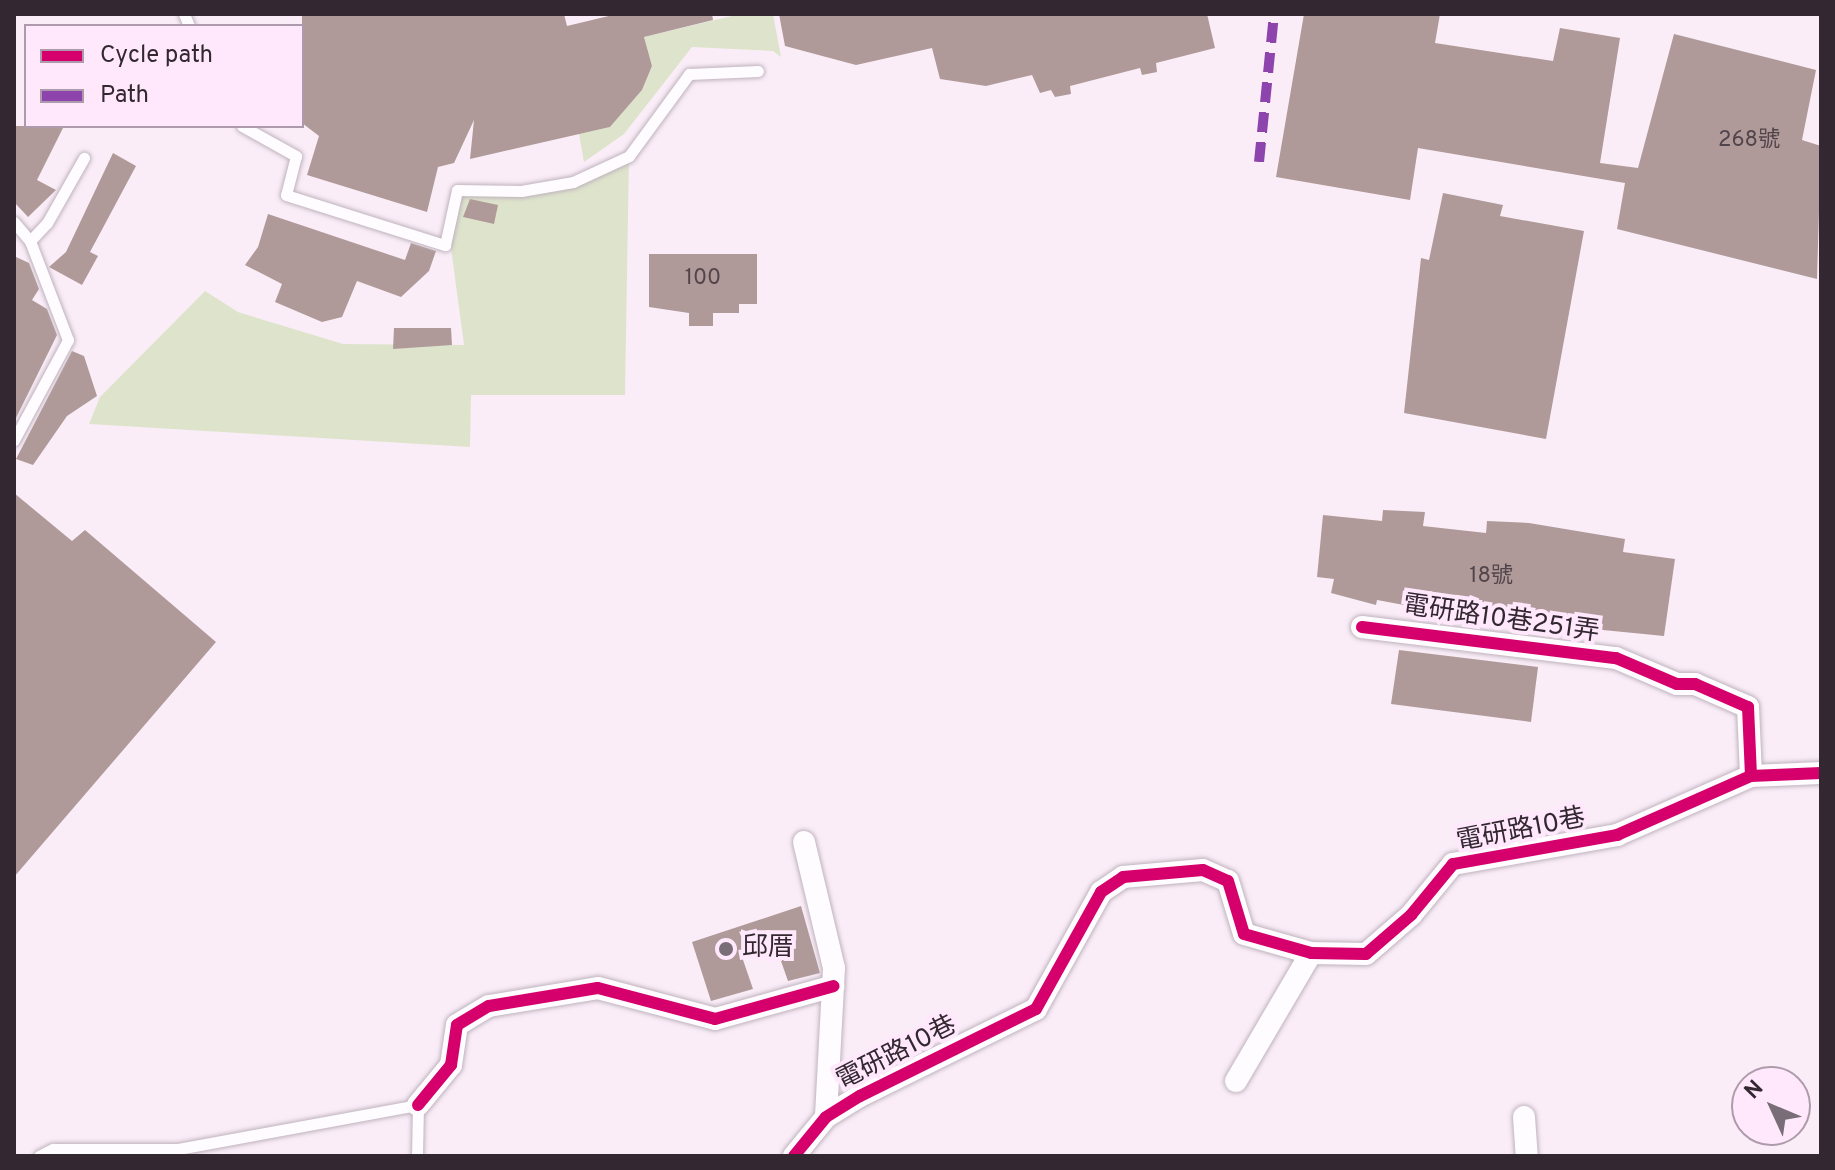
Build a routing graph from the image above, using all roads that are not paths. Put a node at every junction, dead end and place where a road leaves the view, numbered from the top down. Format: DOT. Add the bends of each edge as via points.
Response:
graph roads {
  1 [pos="758,71"];
  2 [pos="246,128"];
  3 [pos="84,158"];
  4 [pos="15,226"];
  5 [pos="30,241"];
  6 [pos="14,440"];
  7 [pos="1362,627"];
  8 [pos="1821,773"];
  9 [pos="1751,776"];
  10 [pos="804,842"];
  11 [pos="1311,953"];
  12 [pos="834,986"];
  13 [pos="1236,1081"];
  14 [pos="418,1105"];
  15 [pos="826,1117"];
  16 [pos="1524,1117"];
  17 [pos="39,1156"];
  18 [pos="417,1156"];
  19 [pos="794,1156"];
  20 [pos="1527,1156"];
  1 -- 2 [label="lane" via="689,74 629,156 573,182 521,191 457,190 445,245 286,195 296,156"];
  3 -- 5 [label="lane" via="47,223"];
  4 -- 5 [label="lane"];
  5 -- 6 [label="lane" via="68,340"];
  7 -- 9 [label="street, 電研路10巷251弄" via="1616,658 1677,684 1695,684 1748,707"];
  8 -- 9 [label="street, 電研路10巷"];
  9 -- 11 [label="street, 電研路10巷" via="1617,835 1453,864 1411,915 1366,954"];
  10 -- 12 [label="street"];
  11 -- 13 [label="street"];
  11 -- 15 [label="street, 電研路10巷" via="1244,934 1228,881 1203,870 1123,877 1101,892 1036,1009"];
  12 -- 14 [label="street" via="715,1019 598,988 489,1006 457,1025 451,1065"];
  12 -- 15 [label="street"];
  14 -- 17 [label="lane" via="178,1149 53,1149"];
  14 -- 18 [label="lane"];
  15 -- 19 [label="street, 電研路10巷"];
  16 -- 20 [label="street"];
}
